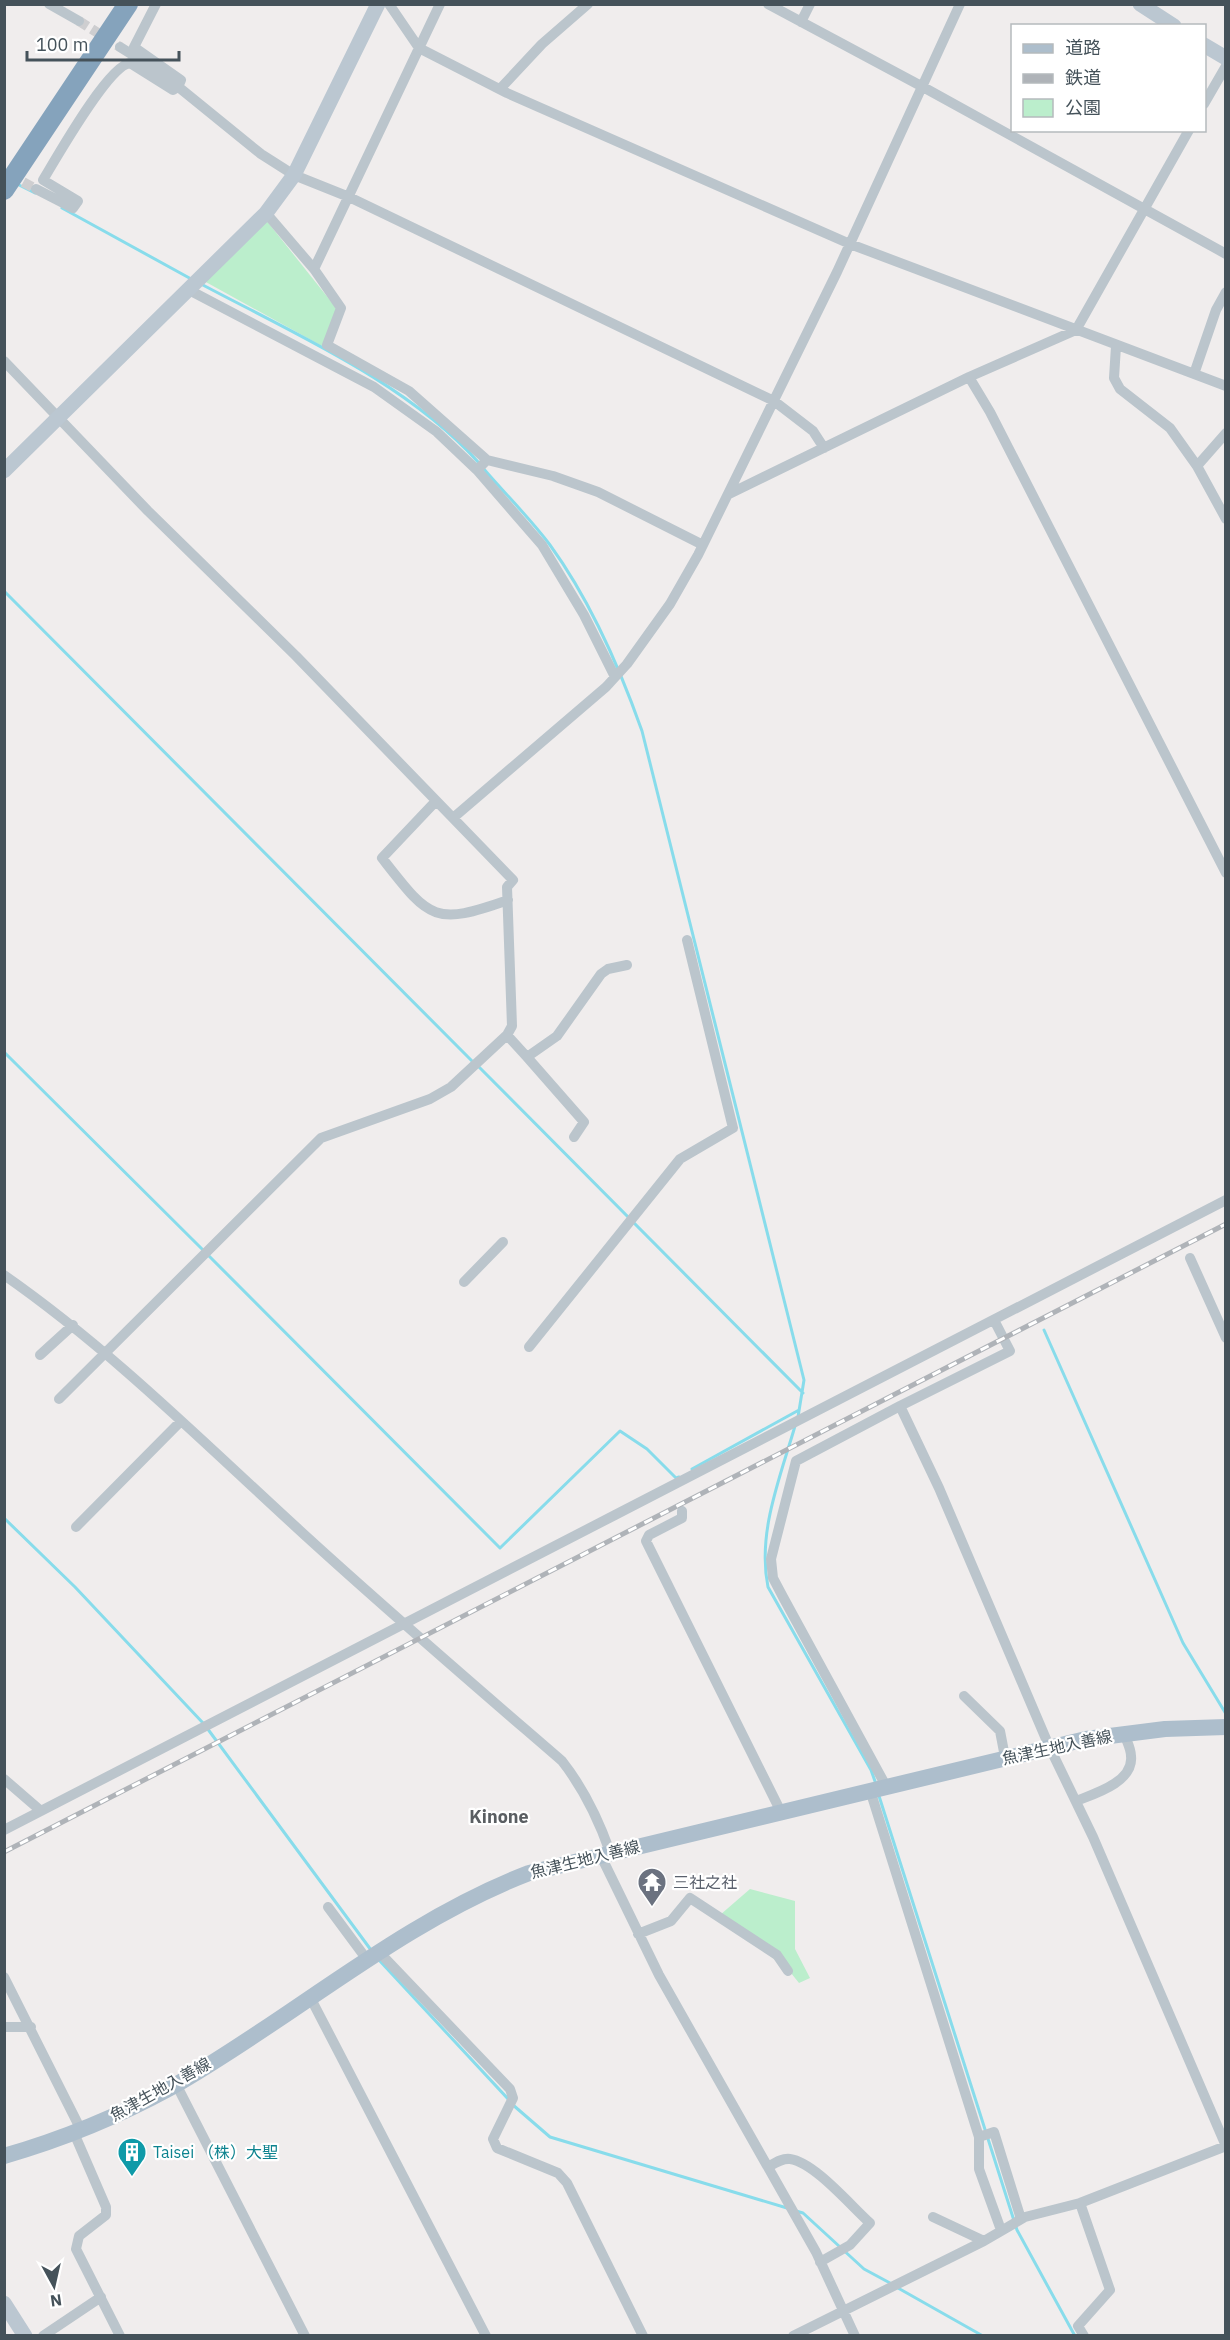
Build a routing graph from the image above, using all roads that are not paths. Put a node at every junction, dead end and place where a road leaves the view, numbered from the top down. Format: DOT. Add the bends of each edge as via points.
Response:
graph roads {
  1 [pos="49,4"];
  2 [pos="128,4"];
  3 [pos="156,4"];
  4 [pos="378,4"];
  5 [pos="389,4"];
  6 [pos="440,4"];
  7 [pos="588,4"];
  8 [pos="768,4"];
  9 [pos="810,4"];
  10 [pos="960,4"];
  11 [pos="1140,4"];
  12 [pos="79,21"];
  13 [pos="801,22"];
  14 [pos="1171,24"];
  15 [pos="1206,46"];
  16 [pos="120,47"];
  17 [pos="419,48"];
  18 [pos="1226,58"];
  19 [pos="1226,66"];
  20 [pos="178,87"];
  21 [pos="923,87"];
  22 [pos="500,89"];
  23 [pos="1206,101"];
  24 [pos="1188,132"];
  25 [pos="294,175"];
  26 [pos="36,189"];
  27 [pos="4,190"];
  28 [pos="349,197"];
  29 [pos="1145,209"];
  30 [pos="266,213"];
  31 [pos="849,244"];
  32 [pos="1226,254"];
  33 [pos="314,269"];
  34 [pos="189,290"];
  35 [pos="1226,292"];
  36 [pos="1076,330"];
  37 [pos="1116,346"];
  38 [pos="4,361"];
  39 [pos="1194,374"];
  40 [pos="969,376"];
  41 [pos="1226,387"];
  42 [pos="774,401"];
  43 [pos="58,419"];
  44 [pos="1226,433"];
  45 [pos="825,448"];
  46 [pos="487,460"];
  47 [pos="1197,466"];
  48 [pos="477,470"];
  49 [pos="4,471"];
  50 [pos="729,494"];
  51 [pos="1226,519"];
  52 [pos="703,545"];
  53 [pos="615,677"];
  54 [pos="436,801"];
  55 [pos="453,818"];
  56 [pos="1226,873"];
  57 [pos="508,900"];
  58 [pos="687,940"];
  59 [pos="627,965"];
  60 [pos="507,1035"];
  61 [pos="527,1057"];
  62 [pos="574,1137"];
  63 [pos="1226,1200"];
  64 [pos="503,1242"];
  65 [pos="1190,1258"];
  66 [pos="4,1275"];
  67 [pos="464,1282"];
  68 [pos="994,1320"];
  69 [pos="73,1325"];
  70 [pos="1226,1338"];
  71 [pos="529,1347"];
  72 [pos="105,1351"];
  73 [pos="40,1355"];
  74 [pos="58,1399"];
  75 [pos="900,1406"];
  76 [pos="181,1421"];
  77 [pos="682,1511"];
  78 [pos="76,1527"];
  79 [pos="405,1626"];
  80 [pos="964,1696"];
  81 [pos="1226,1726"];
  82 [pos="1124,1733"];
  83 [pos="1049,1746"];
  84 [pos="1005,1757"];
  85 [pos="4,1779"];
  86 [pos="878,1788"];
  87 [pos="1076,1801"];
  88 [pos="41,1811"];
  89 [pos="782,1812"];
  90 [pos="4,1830"];
  91 [pos="605,1853"];
  92 [pos="328,1907"];
  93 [pos="638,1934"];
  94 [pos="374,1957"];
  95 [pos="788,1971"];
  96 [pos="4,1977"];
  97 [pos="310,1997"];
  98 [pos="4,2027"];
  99 [pos="31,2027"];
  100 [pos="176,2084"];
  101 [pos="78,2132"];
  102 [pos="979,2137"];
  103 [pos="1225,2146"];
  104 [pos="4,2156"];
  105 [pos="768,2167"];
  106 [pos="1080,2203"];
  107 [pos="933,2217"];
  108 [pos="1021,2219"];
  109 [pos="1001,2230"];
  110 [pos="984,2241"];
  111 [pos="820,2262"];
  112 [pos="101,2297"];
  113 [pos="4,2303"];
  114 [pos="842,2311"];
  115 [pos="25,2336"];
  116 [pos="43,2336"];
  117 [pos="120,2336"];
  118 [pos="305,2336"];
  119 [pos="486,2336"];
  120 [pos="643,2336"];
  121 [pos="793,2336"];
  122 [pos="855,2336"];
  123 [pos="1084,2336"];
  1 -- 12 [label="street"];
  2 -- 27 [label="highway"];
  3 -- 20 [label="street" via="134,47 172,71 181,80"];
  4 -- 25 [label="street"];
  5 -- 17 [label="street"];
  6 -- 17 [label="street"];
  7 -- 22 [label="street" via="542,44"];
  8 -- 13 [label="street"];
  9 -- 13 [label="street"];
  10 -- 21 [label="street"];
  11 -- 14 [label="street"];
  13 -- 21 [label="street"];
  15 -- 18 [label="street"];
  16 -- 20 [label="street"];
  17 -- 22 [label="street"];
  17 -- 28 [label="street"];
  19 -- 23 [label="street"];
  20 -- 25 [label="street" via="261,154"];
  20 -- 26 [label="street" via="173,90 130,63 122,64 107,79 43,180 78,201 74,208"];
  21 -- 29 [label="street"];
  21 -- 31 [label="street"];
  22 -- 31 [label="street"];
  24 -- 29 [label="street"];
  25 -- 28 [label="street"];
  25 -- 30 [label="street"];
  28 -- 33 [label="street"];
  28 -- 42 [label="street"];
  29 -- 32 [label="street"];
  29 -- 36 [label="street"];
  30 -- 33 [label="street"];
  30 -- 34 [label="street"];
  31 -- 36 [label="street"];
  31 -- 42 [label="street"];
  33 -- 46 [label="street" via="341,308 327,345 410,391"];
  34 -- 43 [label="street"];
  34 -- 48 [label="street" via="374,387 437,432"];
  35 -- 39 [label="street"];
  36 -- 37 [label="street"];
  36 -- 40 [label="street"];
  37 -- 39 [label="street"];
  37 -- 47 [label="street" via="1114,378 1120,389 1170,428"];
  38 -- 43 [label="street"];
  39 -- 41 [label="street"];
  40 -- 45 [label="street"];
  40 -- 56 [label="street"];
  42 -- 45 [label="street" via="813,431"];
  42 -- 50 [label="street"];
  43 -- 49 [label="street"];
  43 -- 54 [label="street"];
  44 -- 47 [label="street"];
  45 -- 50 [label="street"];
  46 -- 48 [label="street"];
  46 -- 52 [label="street" via="598,492"];
  47 -- 51 [label="street"];
  48 -- 53 [label="street" via="542,545"];
  50 -- 52 [label="street"];
  52 -- 53 [label="street" via="670,604"];
  53 -- 55 [label="street"];
  54 -- 55 [label="street"];
  54 -- 57 [label="street" via="382,858 426,910 449,915 472,913"];
  55 -- 57 [label="street" via="513,880 507,887"];
  57 -- 60 [label="street" via="512,1026"];
  58 -- 71 [label="street" via="733,1128 680,1159"];
  59 -- 61 [label="street" via="601,974 557,1035"];
  60 -- 61 [label="street"];
  60 -- 72 [label="street" via="451,1087 430,1099 321,1138"];
  61 -- 62 [label="street" via="584,1122"];
  63 -- 68 [label="street"];
  64 -- 67 [label="street"];
  65 -- 70 [label="street"];
  66 -- 69 [label="street"];
  68 -- 75 [label="street" via="1010,1351"];
  68 -- 79 [label="street" via="785,1425"];
  69 -- 72 [label="street"];
  69 -- 73 [label="street"];
  72 -- 74 [label="street"];
  72 -- 76 [label="street"];
  75 -- 83 [label="street"];
  75 -- 86 [label="street" via="796,1461 771,1559 774,1578"];
  76 -- 78 [label="street"];
  76 -- 79 [label="street"];
  77 -- 89 [label="street" via="682,1518 649,1535 646,1541"];
  79 -- 88 [label="street"];
  79 -- 91 [label="street" via="562,1761 590,1804"];
  80 -- 84 [label="street" via="1000,1731"];
  81 -- 82 [label="main road, 魚津生地入善線"];
  82 -- 83 [label="main road, 魚津生地入善線"];
  82 -- 87 [label="street" via="1132,1757 1129,1770 1101,1791"];
  83 -- 84 [label="main road, 魚津生地入善線"];
  83 -- 87 [label="street"];
  84 -- 86 [label="main road, 魚津生地入善線"];
  85 -- 88 [label="street"];
  86 -- 89 [label="main road, 魚津生地入善線"];
  86 -- 102 [label="street"];
  87 -- 103 [label="street"];
  88 -- 90 [label="street"];
  89 -- 91 [label="main road, 魚津生地入善線"];
  91 -- 93 [label="street"];
  91 -- 94 [label="main road, 魚津生地入善線" via="491,1887 440,1913"];
  92 -- 94 [label="street"];
  93 -- 95 [label="street" via="671,1921 690,1898 777,1955"];
  93 -- 105 [label="street"];
  94 -- 97 [label="main road, 魚津生地入善線"];
  94 -- 120 [label="street" via="510,2089 513,2098 493,2139 497,2148 558,2173 567,2182"];
  96 -- 99 [label="street"];
  97 -- 100 [label="main road, 魚津生地入善線"];
  97 -- 119 [label="street"];
  98 -- 99 [label="street"];
  99 -- 101 [label="street"];
  100 -- 101 [label="main road, 魚津生地入善線"];
  100 -- 118 [label="street"];
  101 -- 104 [label="main road, 魚津生地入善線"];
  101 -- 112 [label="street" via="106,2216 78,2236 76,2249"];
  102 -- 108 [label="street" via="994,2132"];
  102 -- 109 [label="street" via="980,2169"];
  103 -- 106 [label="street"];
  105 -- 111 [label="street"];
  105 -- 111 [label="street" via="783,2159 808,2166 870,2223 850,2245"];
  106 -- 108 [label="street"];
  106 -- 123 [label="street" via="1110,2290 1078,2326"];
  107 -- 110 [label="street"];
  108 -- 109 [label="street"];
  109 -- 110 [label="street"];
  110 -- 114 [label="street"];
  111 -- 114 [label="street"];
  112 -- 116 [label="street"];
  112 -- 117 [label="street"];
  113 -- 115 [label="street"];
  114 -- 121 [label="street"];
  114 -- 122 [label="street"];
}
